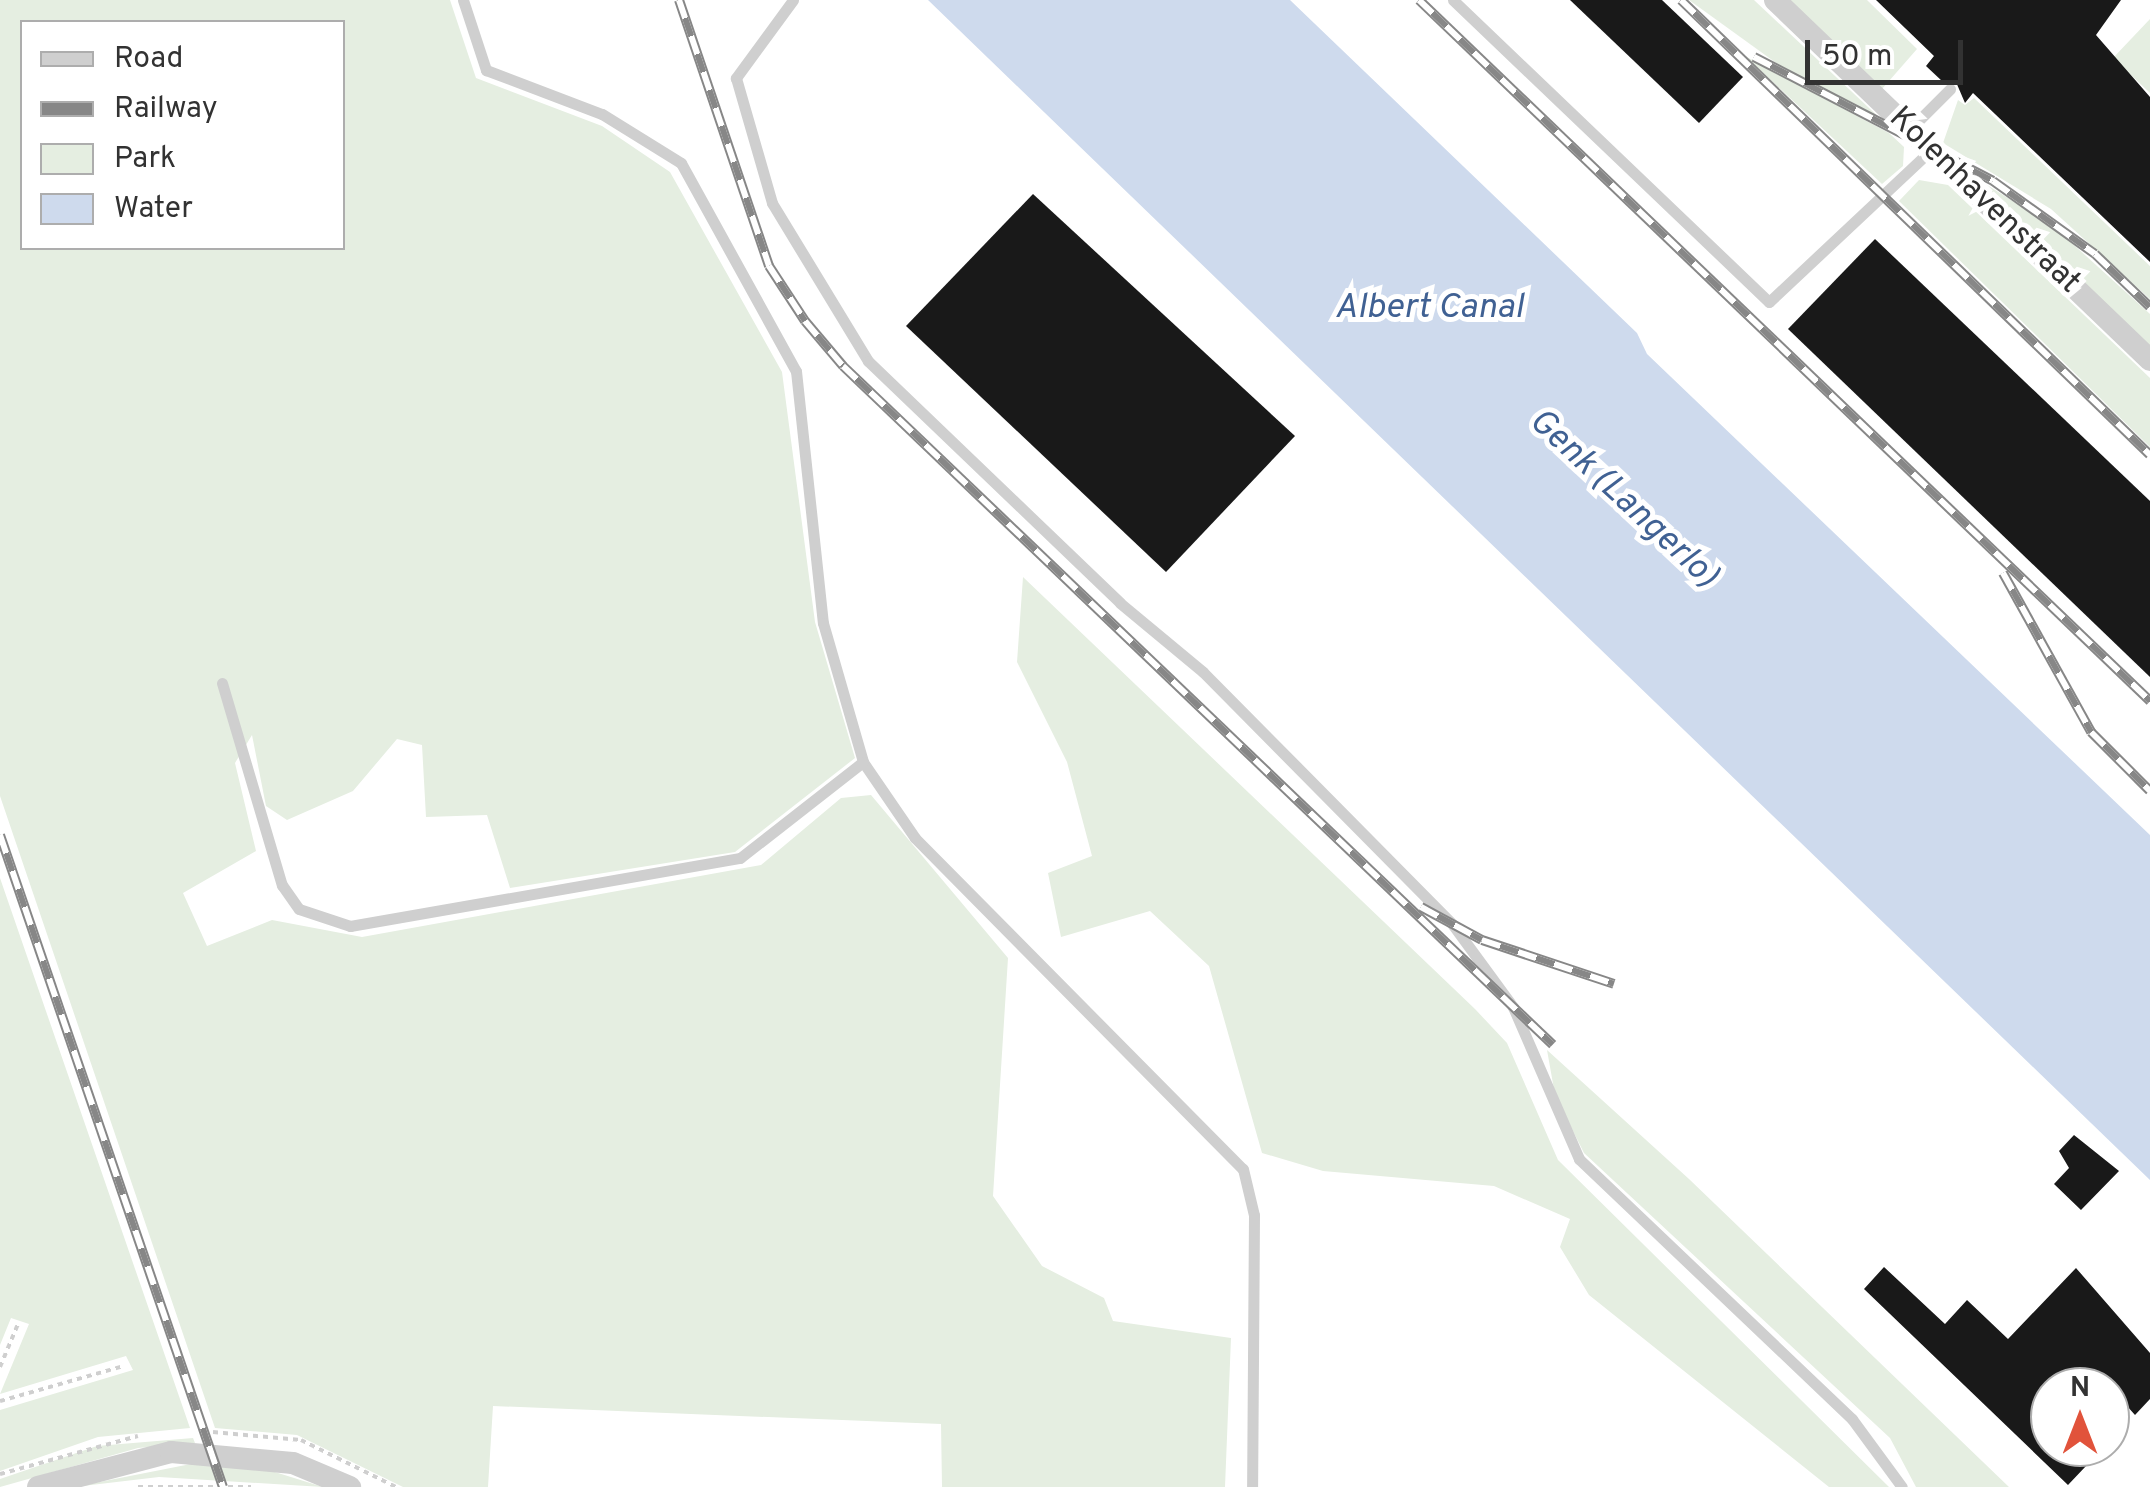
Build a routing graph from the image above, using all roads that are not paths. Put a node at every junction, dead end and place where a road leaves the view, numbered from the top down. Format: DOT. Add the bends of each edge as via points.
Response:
graph roads {
  1 [pos="462,0"];
  2 [pos="793,0"];
  3 [pos="1454,0"];
  4 [pos="1775,0"];
  5 [pos="1950,89"];
  6 [pos="1909,130"];
  7 [pos="1930,151"];
  8 [pos="2150,360"];
  9 [pos="222,684"];
  10 [pos="863,762"];
  11 [pos="38,1487"];
  12 [pos="350,1487"];
  13 [pos="1252,1487"];
  14 [pos="1902,1487"];
  1 -- 10 [label="lane" via="486,70 602,114 681,162 796,371 823,623"];
  2 -- 14 [label="lane" via="736,78 772,203 868,362 1204,672 1453,926 1513,1007 1578,1159 1852,1418"];
  3 -- 7 [label="lane" via="1769,302"];
  4 -- 6 [label="street, Kolenhavenstraat"];
  5 -- 6 [label="lane"];
  6 -- 7 [label="street, Kolenhavenstraat"];
  7 -- 8 [label="street, Kolenhavenstraat"];
  9 -- 10 [label="lane" via="282,886 299,909 350,926 740,858"];
  10 -- 13 [label="lane" via="915,838 1243,1169 1254,1216"];
  11 -- 12 [label="street" via="171,1452 293,1464"];
}
